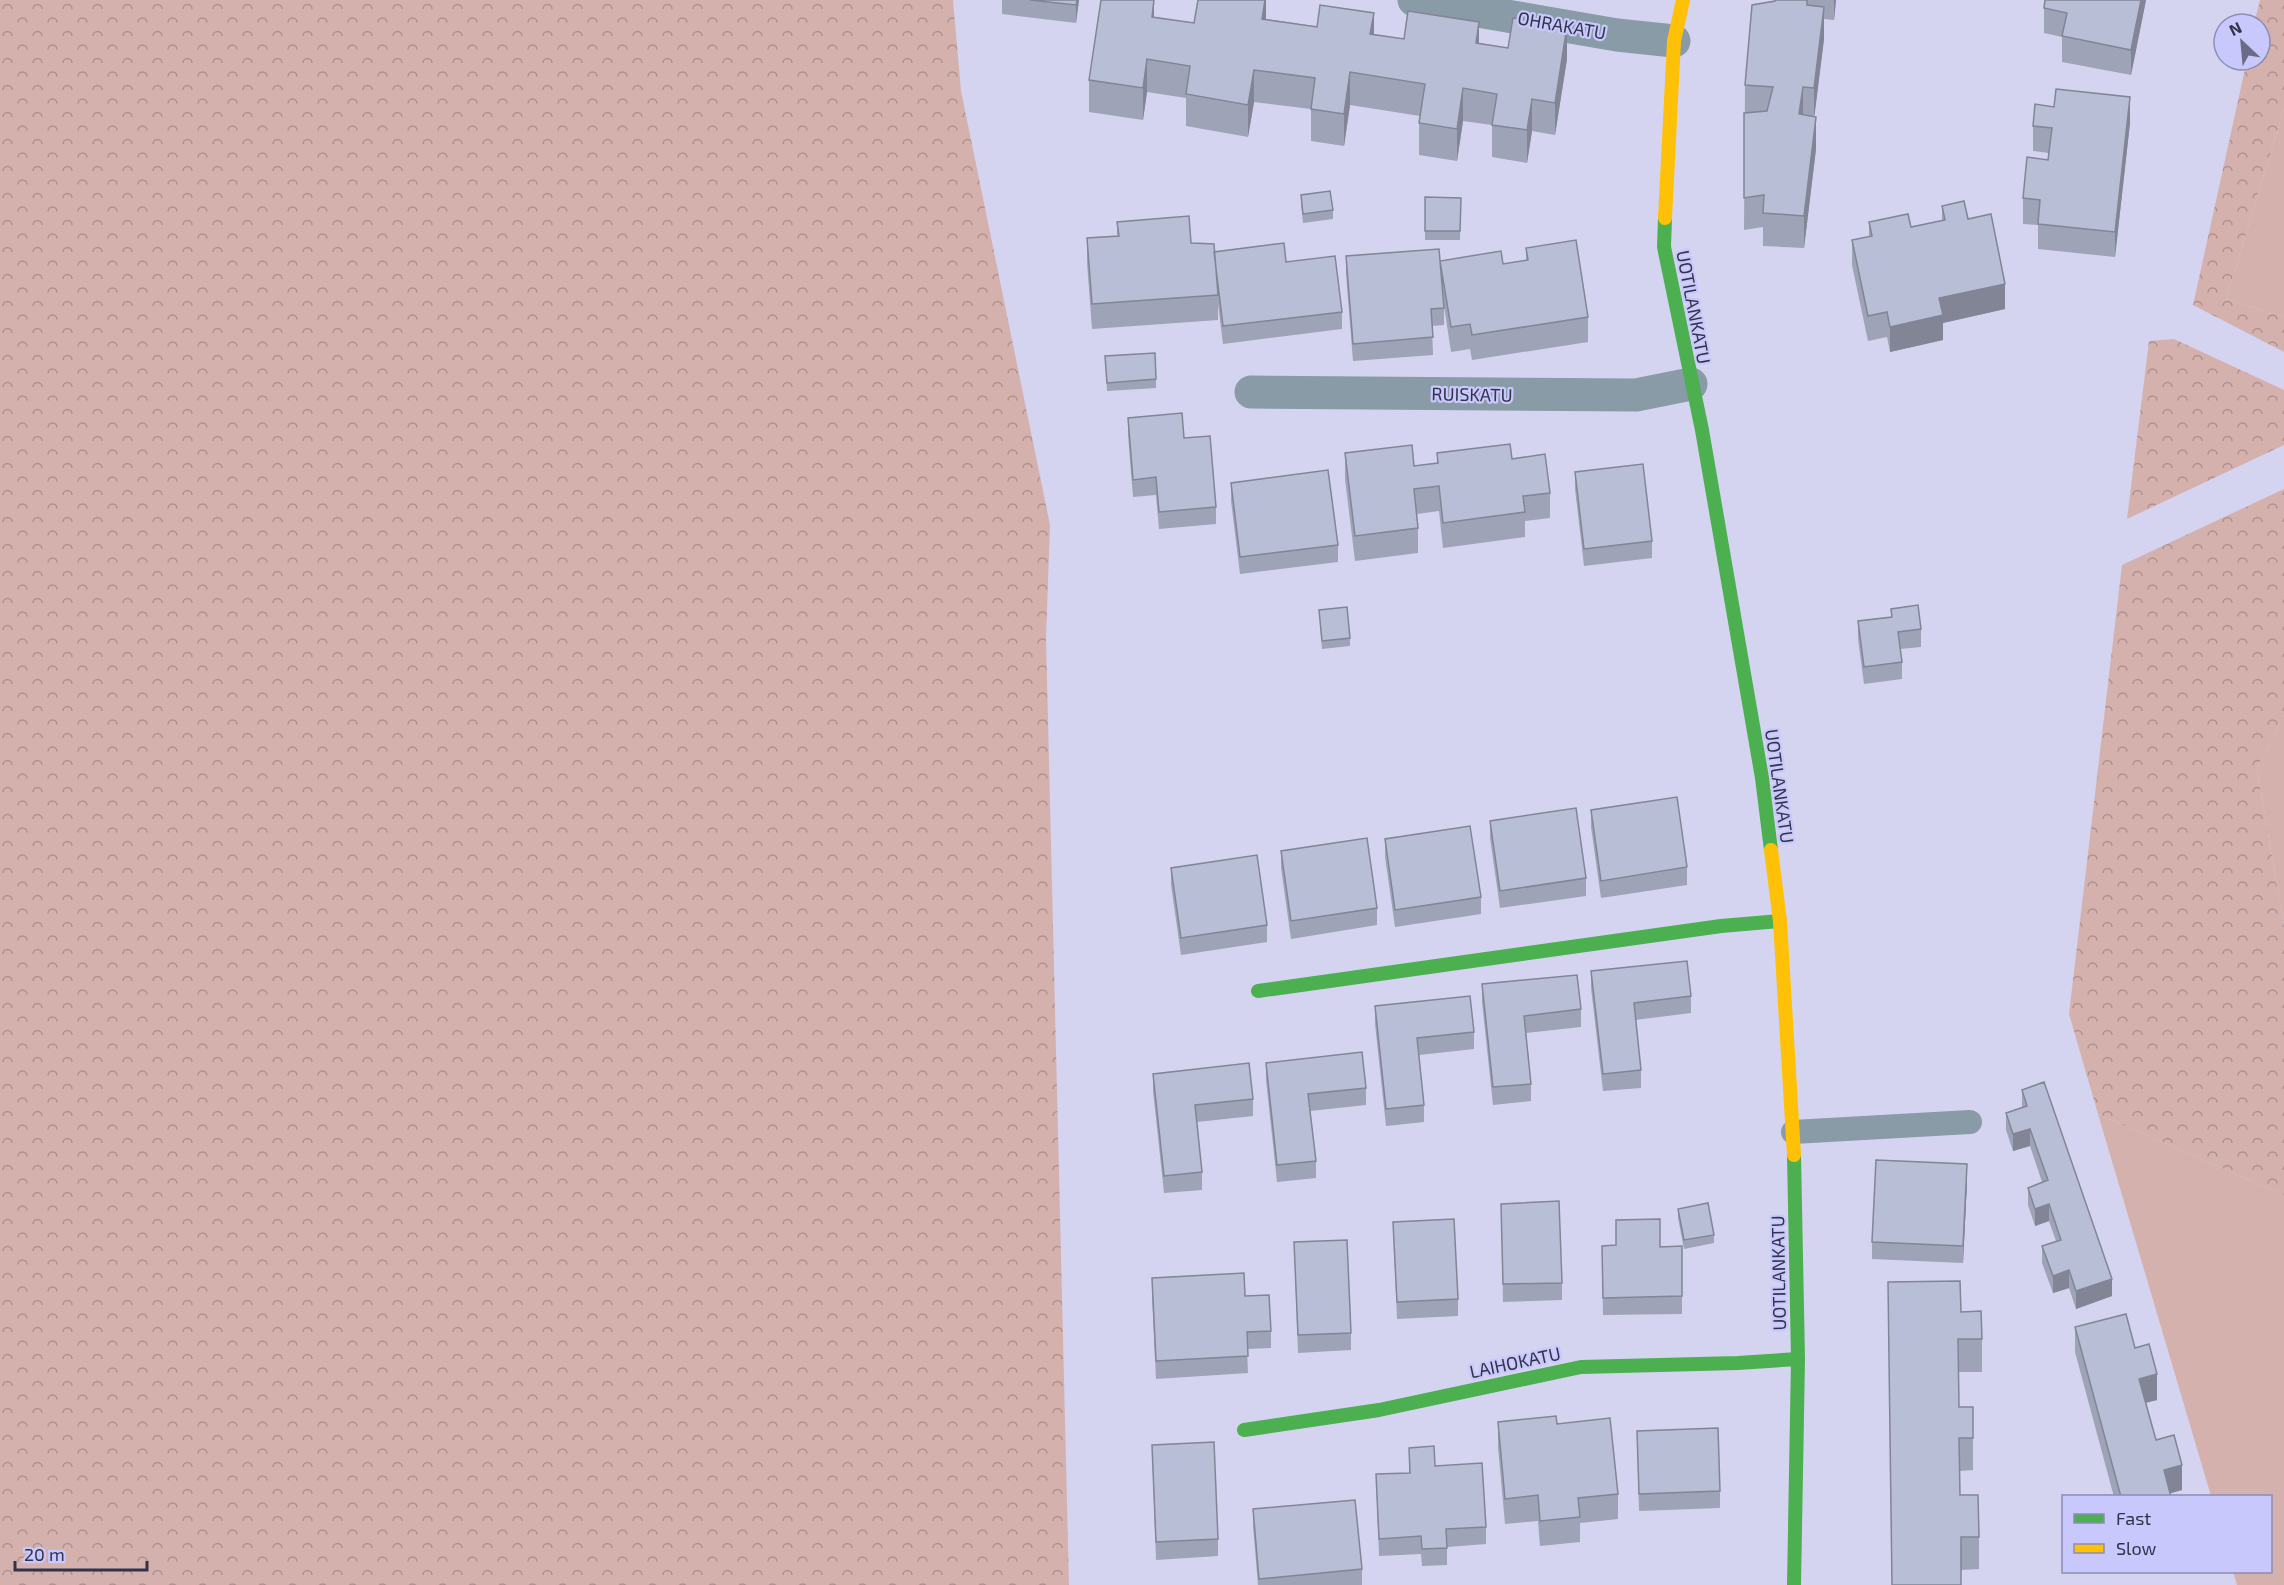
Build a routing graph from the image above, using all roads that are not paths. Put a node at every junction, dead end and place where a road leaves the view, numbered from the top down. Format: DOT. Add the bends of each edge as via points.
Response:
graph roads {
  1 [pos="1414,0"];
  2 [pos="1683,0"];
  3 [pos="1674,41"];
  4 [pos="1691,384"];
  5 [pos="1251,392"];
  6 [pos="1780,921"];
  7 [pos="1258,991"];
  8 [pos="1970,1122"];
  9 [pos="1793,1132"];
  10 [pos="1798,1359"];
  11 [pos="1244,1430"];
  12 [pos="1794,1585"];
  1 -- 3 [label="street, OHRAKATU"];
  2 -- 3 [label="street, UOTILANKATU"];
  3 -- 4 [label="street, UOTILANKATU" via="1664,247"];
  4 -- 5 [label="street, RUISKATU" via="1636,395"];
  4 -- 6 [label="street, UOTILANKATU" via="1760,767"];
  6 -- 7 [label="street"];
  6 -- 9 [label="street, UOTILANKATU"];
  8 -- 9 [label="lane"];
  9 -- 10 [label="street, UOTILANKATU"];
  10 -- 11 [label="street, LAIHOKATU" via="1581,1367 1379,1410"];
  10 -- 12 [label="street, UOTILANKATU"];
}
